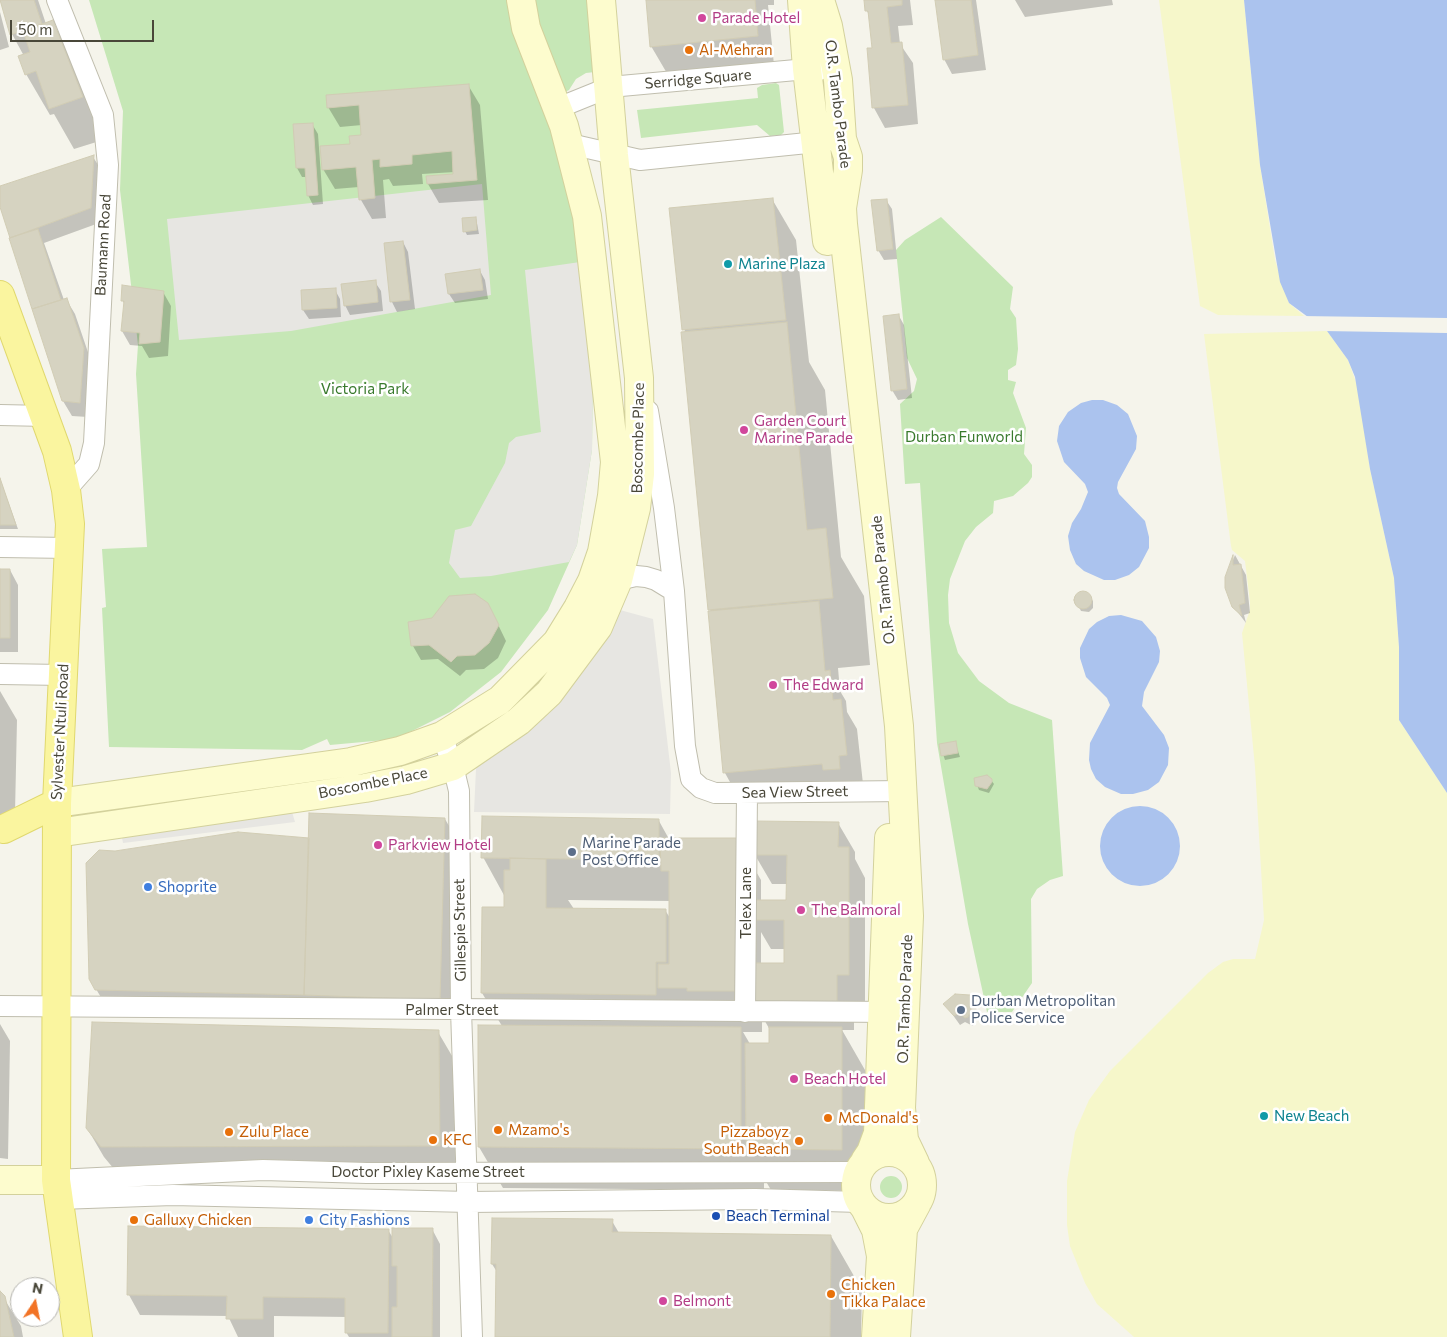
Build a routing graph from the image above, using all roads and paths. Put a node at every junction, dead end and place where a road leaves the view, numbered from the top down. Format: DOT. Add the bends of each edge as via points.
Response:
graph roads {
  1 [pos="57,0"];
  2 [pos="521,0"];
  3 [pos="601,0"];
  4 [pos="802,0"];
  5 [pos="820,0"];
  6 [pos="808,69"];
  7 [pos="838,80"];
  8 [pos="610,87"];
  9 [pos="558,108"];
  10 [pos="829,141"];
  11 [pos="570,144"];
  12 [pos="614,155"];
  13 [pos="0,295"];
  14 [pos="639,378"];
  15 [pos="0,415"];
  16 [pos="46,416"];
  17 [pos="66,490"];
  18 [pos="0,547"];
  19 [pos="70,548"];
  20 [pos="669,553"];
  21 [pos="646,577"];
  22 [pos="618,580"];
  23 [pos="674,591"];
  24 [pos="0,674"];
  25 [pos="63,675"];
  26 [pos="442,736"];
  27 [pos="453,766"];
  28 [pos="217,781"];
  29 [pos="896,790"];
  30 [pos="747,793"];
  31 [pos="296,798"];
  32 [pos="57,803"];
  33 [pos="2,829"];
  34 [pos="57,833"];
  35 [pos="0,1006"];
  36 [pos="55,1007"];
  37 [pos="461,1010"];
  38 [pos="745,1012"];
  39 [pos="893,1012"];
  40 [pos="915,1163"];
  41 [pos="861,1167"];
  42 [pos="467,1172"];
  43 [pos="0,1180"];
  44 [pos="58,1189"];
  45 [pos="469,1202"];
  46 [pos="917,1203"];
  47 [pos="862,1205"];
  48 [pos="78,1337"];
  49 [pos="472,1337"];
  50 [pos="876,1337"];
  51 [pos="896,1337"];
  1 -- 17 [label="street, Baumann Road" via="103,115 108,165 94,443 89,464"];
  2 -- 9 [label="street, Boscombe Place" via="526,28"];
  3 -- 8 [label="street, Boscombe Place"];
  4 -- 6 [label="street, O.R. Tambo Parade"];
  5 -- 7 [label="street, O.R. Tambo Parade"];
  6 -- 7 [label="street, Serridge Square" via="822,70"];
  6 -- 8 [label="street, Serridge Square"];
  6 -- 10 [label="street, O.R. Tambo Parade"];
  7 -- 10 [label="street, O.R. Tambo Parade"];
  8 -- 9 [label="street, Serridge Square"];
  8 -- 12 [label="street, Boscombe Place"];
  9 -- 11 [label="street, Boscombe Place"];
  10 -- 12 [label="street" via="660,159 640,160"];
  10 -- 29 [label="street, O.R. Tambo Parade" via="848,158 843,224 898,716"];
  11 -- 12 [label="street"];
  11 -- 26 [label="street, Boscombe Place" via="587,216 615,462 602,552 592,581 557,642 500,700"];
  12 -- 14 [label="street, Boscombe Place"];
  13 -- 16 [label="main road, Sylvester Ntuli Road"];
  14 -- 20 [label="street" via="654,438"];
  14 -- 22 [label="street, Boscombe Place" via="639,482 636,508"];
  15 -- 16 [label="street"];
  16 -- 17 [label="main road, Sylvester Ntuli Road"];
  17 -- 19 [label="main road, Sylvester Ntuli Road"];
  18 -- 19 [label="street"];
  19 -- 25 [label="main road, Sylvester Ntuli Road"];
  20 -- 21 [label="street"];
  20 -- 23 [label="street"];
  21 -- 22 [label="street"];
  21 -- 23 [label="street"];
  22 -- 27 [label="street, Boscombe Place" via="598,627 549,693 519,721"];
  23 -- 30 [label="street, Sea View Street" via="685,746 691,779 701,788 715,793"];
  24 -- 25 [label="street"];
  25 -- 32 [label="main road, Sylvester Ntuli Road"];
  26 -- 27 [label="street, Gillespie Street"];
  26 -- 28 [label="street, Boscombe Place" via="400,751 351,762"];
  27 -- 31 [label="street, Boscombe Place" via="406,780"];
  27 -- 37 [label="street, Gillespie Street" via="459,791"];
  28 -- 31 [label="street" via="236,792"];
  28 -- 32 [label="street, Boscombe Place"];
  29 -- 30 [label="street, Sea View Street"];
  29 -- 39 [label="street, O.R. Tambo Parade" via="909,916"];
  30 -- 38 [label="street, Telex Lane"];
  31 -- 34 [label="street, Boscombe Place"];
  32 -- 33 [label="main road"];
  32 -- 34 [label="main road, Sylvester Ntuli Road"];
  33 -- 34 [label="main road"];
  34 -- 36 [label="main road, Sylvester Ntuli Road"];
  35 -- 36 [label="street, Palmer Street"];
  36 -- 37 [label="street, Palmer Street"];
  36 -- 44 [label="main road, Sylvester Ntuli Road"];
  37 -- 38 [label="street, Palmer Street"];
  37 -- 42 [label="street, Gillespie Street"];
  38 -- 39 [label="street, Palmer Street"];
  39 -- 40 [label="street, O.R. Tambo Parade" via="904,1140"];
  39 -- 41 [label="street, O.R. Tambo Parade" via="878,1134"];
  40 -- 41 [label="street" via="902,1154 888,1151 875,1154"];
  40 -- 46 [label="street, O.R. Tambo Parade" via="922,1178 922,1191"];
  41 -- 42 [label="street, Doctor Pixley Kaseme Street"];
  41 -- 47 [label="street" via="855,1184"];
  42 -- 44 [label="street, Doctor Pixley Kaseme Street" via="264,1170"];
  42 -- 45 [label="street, Gillespie Street"];
  43 -- 44 [label="street, Doctor Pixley Kaseme Street"];
  44 -- 45 [label="street, Doctor Pixley Kaseme Street"];
  44 -- 48 [label="main road, Sylvester Ntuli Road"];
  45 -- 47 [label="street, Doctor Pixley Kaseme Street" via="755,1198"];
  45 -- 49 [label="street, Gillespie Street"];
  46 -- 47 [label="street" via="902,1216 889,1219 877,1216"];
  46 -- 51 [label="street, O.R. Tambo Parade" via="903,1229"];
  47 -- 50 [label="street" via="876,1230 881,1256"];
}
